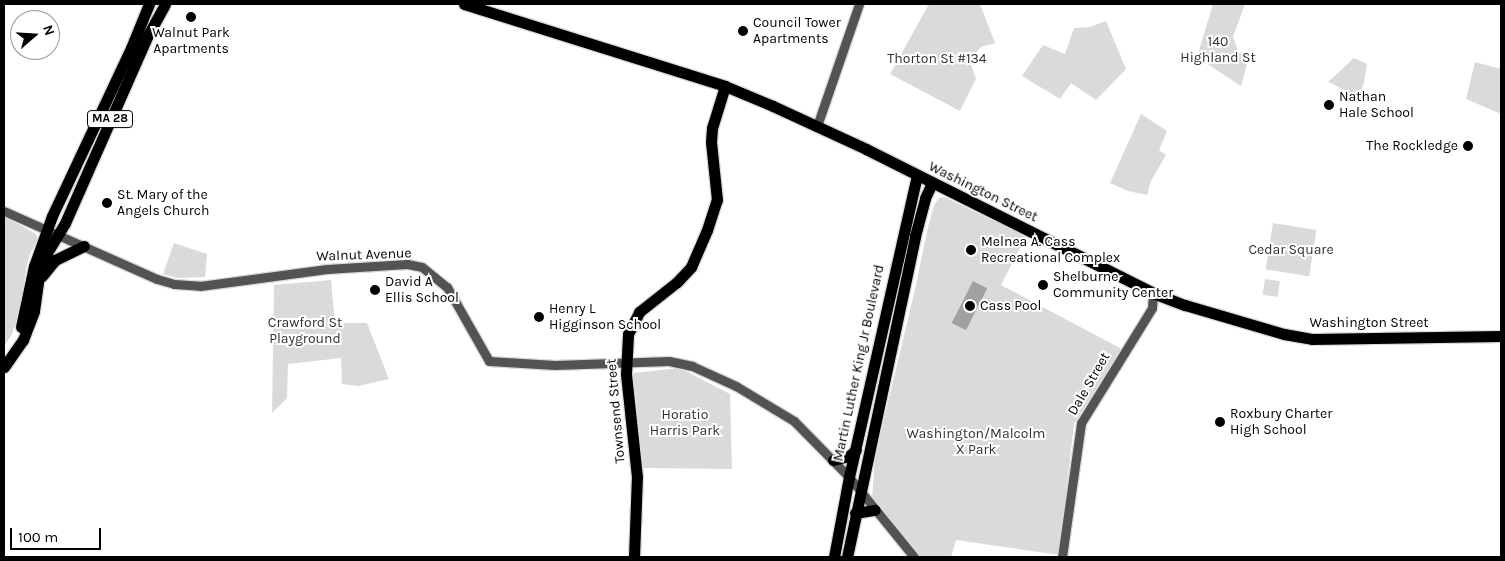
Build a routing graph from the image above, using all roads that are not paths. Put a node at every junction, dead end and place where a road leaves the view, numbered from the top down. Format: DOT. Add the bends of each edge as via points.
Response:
graph roads {
  1 [pos="149,4"];
  2 [pos="165,4"];
  3 [pos="464,4"];
  4 [pos="859,4"];
  5 [pos="725,86"];
  6 [pos="817,126"];
  7 [pos="917,176"];
  8 [pos="932,182"];
  9 [pos="4,211"];
  10 [pos="52,233"];
  11 [pos="84,246"];
  12 [pos="38,284"];
  13 [pos="1153,293"];
  14 [pos="1501,336"];
  15 [pos="4,357"];
  16 [pos="626,363"];
  17 [pos="4,367"];
  18 [pos="856,450"];
  19 [pos="833,460"];
  20 [pos="849,477"];
  21 [pos="860,490"];
  22 [pos="875,510"];
  23 [pos="855,513"];
  24 [pos="634,557"];
  25 [pos="834,557"];
  26 [pos="847,557"];
  27 [pos="914,557"];
  28 [pos="1062,557"];
  1 -- 10 [label="main road, MA 28" via="54,212"];
  2 -- 10 [label="main road, MA 28" via="148,35 73,206"];
  3 -- 5 [label="main road, Washington Street"];
  4 -- 6 [label="street"];
  5 -- 6 [label="main road, Washington Street"];
  5 -- 16 [label="main road, Townsend Street" via="712,128 717,190 715,209 691,267 636,316 628,334"];
  6 -- 7 [label="main road, Washington Street"];
  7 -- 8 [label="main road, Washington Street"];
  7 -- 18 [label="main road, Martin Luther King Jr Boulevard"];
  8 -- 13 [label="main road, Washington Street"];
  8 -- 21 [label="main road, Martin Luther King Jr Boulevard" via="915,236"];
  9 -- 10 [label="street, Walnut Avenue"];
  10 -- 11 [label="street, Walnut Avenue"];
  10 -- 12 [label="main road, MA 28"];
  10 -- 15 [label="main road, MA 28" via="29,281 24,319"];
  11 -- 12 [label="main road" via="52,263"];
  11 -- 16 [label="street, Walnut Avenue" via="157,280 200,286 327,269 407,264 422,267 447,287 489,361 555,365"];
  12 -- 17 [label="main road, MA 28" via="27,331 18,350"];
  13 -- 14 [label="main road, Washington Street" via="1213,313 1312,339"];
  13 -- 28 [label="street, Dale Street" via="1152,308 1081,424"];
  16 -- 19 [label="street, Walnut Avenue" via="677,361 736,386 794,421"];
  16 -- 24 [label="main road, Townsend Street" via="637,477"];
  18 -- 19 [label="main road" via="849,456"];
  18 -- 20 [label="main road, Martin Luther King Jr Boulevard"];
  19 -- 20 [label="street, Walnut Avenue"];
  20 -- 21 [label="street, Walnut Avenue"];
  20 -- 25 [label="main road, Martin Luther King Jr Boulevard"];
  21 -- 22 [label="street, Walnut Avenue"];
  21 -- 23 [label="main road, Martin Luther King Jr Boulevard"];
  22 -- 23 [label="main road"];
  22 -- 27 [label="street, Walnut Avenue"];
  23 -- 26 [label="main road, Martin Luther King Jr Boulevard"];
}
